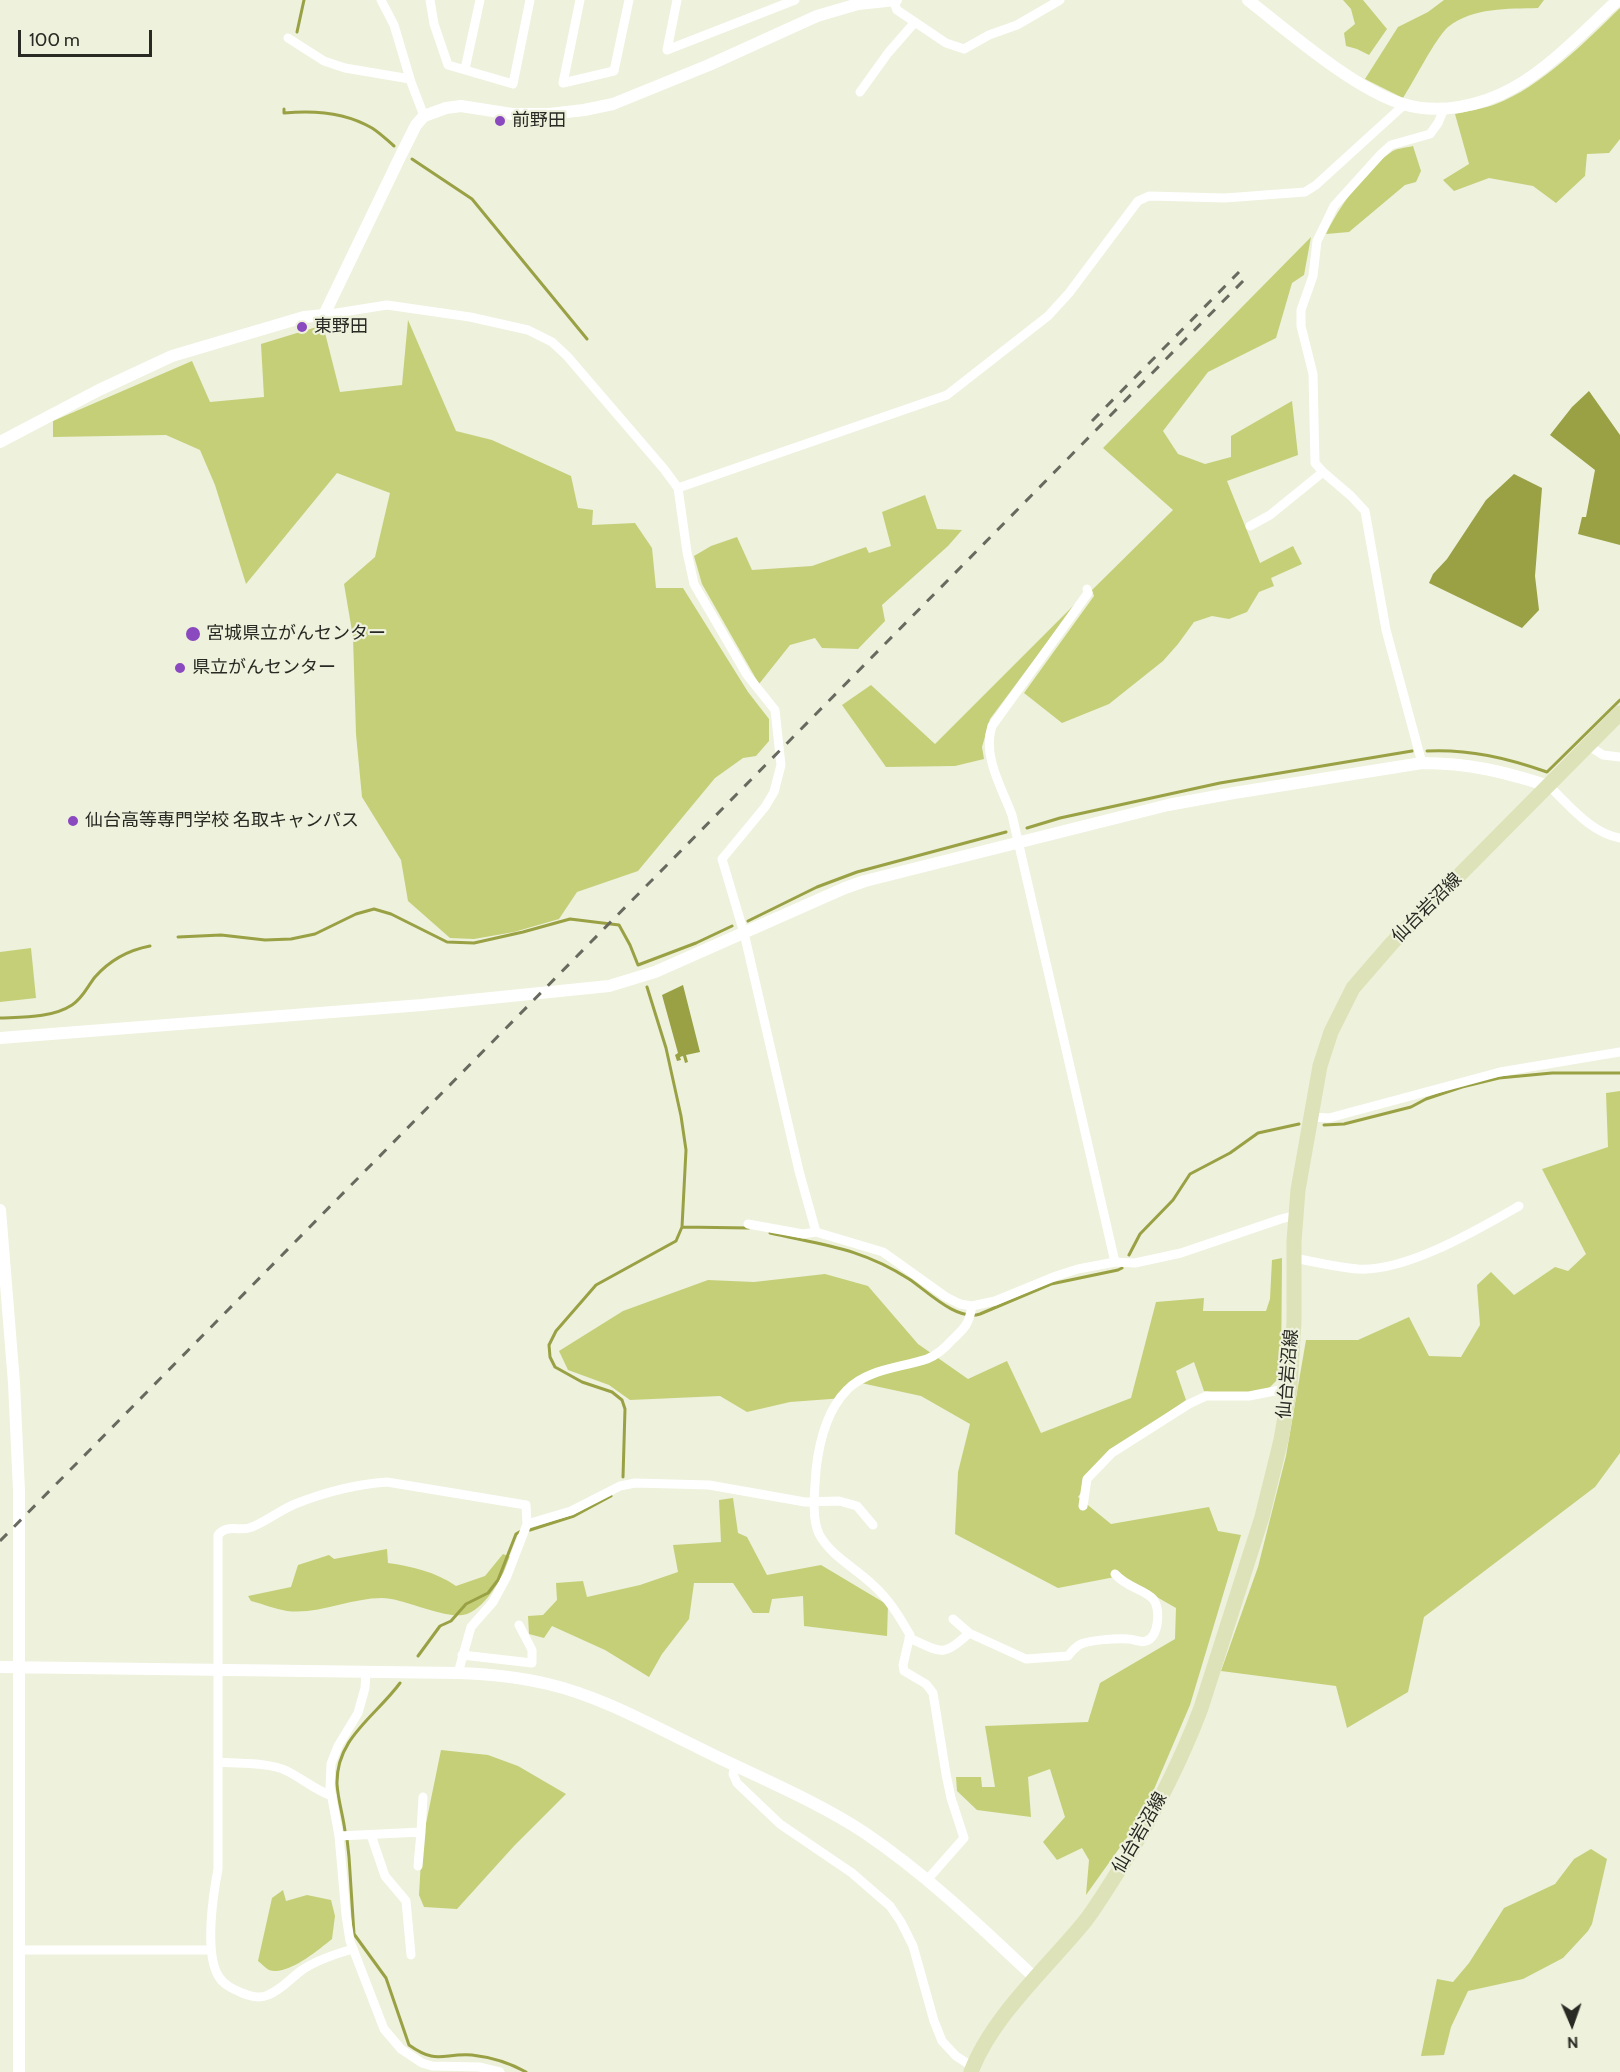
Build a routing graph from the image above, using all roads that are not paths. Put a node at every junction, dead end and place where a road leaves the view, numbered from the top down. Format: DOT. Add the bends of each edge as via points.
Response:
graph roads {
  1 [pos="381,0"];
  2 [pos="430,0"];
  3 [pos="480,0"];
  4 [pos="530,0"];
  5 [pos="580,0"];
  6 [pos="629,0"];
  7 [pos="677,0"];
  8 [pos="795,0"];
  9 [pos="895,0"];
  10 [pos="1060,0"];
  11 [pos="1248,0"];
  12 [pos="1618,0"];
  13 [pos="915,22"];
  14 [pos="288,38"];
  15 [pos="465,69"];
  16 [pos="410,79"];
  17 [pos="860,92"];
  18 [pos="1404,104"];
  19 [pos="1444,109"];
  20 [pos="424,116"];
  21 [pos="324,315"];
  22 [pos="0,442"];
  23 [pos="1323,472"];
  24 [pos="678,488"];
  25 [pos="1250,526"];
  26 [pos="1087,589"];
  27 [pos="1620,712"];
  28 [pos="1589,746"];
  29 [pos="1620,757"];
  30 [pos="1422,763"];
  31 [pos="1549,786"];
  32 [pos="1620,838"];
  33 [pos="1018,842"];
  34 [pos="744,933"];
  35 [pos="0,1038"];
  36 [pos="1620,1052"];
  37 [pos="1310,1117"];
  38 [pos="1519,1206"];
  39 [pos="0,1210"];
  40 [pos="1296,1215"];
  41 [pos="748,1224"];
  42 [pos="816,1232"];
  43 [pos="1294,1258"];
  44 [pos="1115,1263"];
  45 [pos="971,1313"];
  46 [pos="1290,1388"];
  47 [pos="814,1502"];
  48 [pos="1083,1506"];
  49 [pos="527,1524"];
  50 [pos="873,1525"];
  51 [pos="1114,1574"];
  52 [pos="953,1619"];
  53 [pos="519,1625"];
  54 [pos="969,1633"];
  55 [pos="909,1638"];
  56 [pos="462,1655"];
  57 [pos="532,1663"];
  58 [pos="0,1667"];
  59 [pos="20,1667"];
  60 [pos="218,1670"];
  61 [pos="366,1672"];
  62 [pos="458,1673"];
  63 [pos="531,1681"];
  64 [pos="218,1762"];
  65 [pos="735,1766"];
  66 [pos="332,1796"];
  67 [pos="423,1797"];
  68 [pos="422,1832"];
  69 [pos="371,1835"];
  70 [pos="339,1836"];
  71 [pos="418,1866"];
  72 [pos="927,1880"];
  73 [pos="353,1949"];
  74 [pos="20,1950"];
  75 [pos="211,1950"];
  76 [pos="411,1955"];
  77 [pos="1035,1978"];
  78 [pos="972,2069"];
  79 [pos="19,2072"];
  80 [pos="500,2072"];
  1 -- 16 [label="street" via="394,25"];
  2 -- 15 [label="street" via="448,65"];
  3 -- 15 [label="street"];
  4 -- 15 [label="street" via="513,84"];
  5 -- 6 [label="street" via="563,83 614,71"];
  7 -- 8 [label="street" via="667,50"];
  9 -- 13 [label="street" via="897,10"];
  9 -- 20 [label="street" via="858,4 817,16 614,104 549,114 512,114 461,106"];
  10 -- 13 [label="street" via="964,49 946,43"];
  11 -- 18 [label="street" via="1349,76"];
  12 -- 19 [label="street" via="1551,60 1514,87 1474,104"];
  13 -- 17 [label="street"];
  14 -- 16 [label="street" via="324,61"];
  16 -- 20 [label="street"];
  18 -- 19 [label="street"];
  18 -- 24 [label="street" via="1305,192 1225,198 1149,196 1138,201 1048,316 947,395"];
  19 -- 23 [label="street" via="1430,134 1391,145 1381,154 1334,206 1317,242 1301,326 1313,374 1315,463"];
  20 -- 21 [label="street" via="400,156"];
  21 -- 22 [label="street" via="304,317 172,356"];
  21 -- 24 [label="street" via="387,305 528,330 552,342"];
  23 -- 25 [label="street" via="1270,515"];
  23 -- 30 [label="street" via="1365,511 1386,630"];
  24 -- 34 [label="street" via="694,585 747,675 774,710 781,765 774,792 722,859"];
  26 -- 33 [label="street" via="1088,593 992,726 989,736 990,754"];
  27 -- 28 [label="main road, 仙台岩沼線"];
  28 -- 29 [label="street" via="1603,755"];
  28 -- 31 [label="main road, 仙台岩沼線"];
  30 -- 31 [label="street" via="1477,766"];
  30 -- 33 [label="street" via="1204,798"];
  31 -- 32 [label="street" via="1591,825"];
  31 -- 37 [label="main road, 仙台岩沼線" via="1392,943 1353,988 1325,1049"];
  33 -- 34 [label="street" via="845,888"];
  33 -- 44 [label="street"];
  34 -- 35 [label="street" via="655,972 609,986 422,1005"];
  34 -- 42 [label="street"];
  36 -- 37 [label="street" via="1500,1072 1329,1118"];
  37 -- 40 [label="main road, 仙台岩沼線"];
  38 -- 43 [label="street" via="1408,1260 1358,1269"];
  39 -- 59 [label="street" via="19,1491"];
  40 -- 43 [label="main road, 仙台岩沼線"];
  40 -- 44 [label="street" via="1181,1253"];
  41 -- 42 [label="street" via="803,1234"];
  42 -- 45 [label="street" via="883,1252"];
  43 -- 46 [label="main road, 仙台岩沼線"];
  44 -- 45 [label="street" via="1067,1273"];
  45 -- 47 [label="street" via="965,1328 941,1352 881,1371 847,1390 826,1425"];
  46 -- 48 [label="street" via="1249,1396 1206,1396 1189,1404 1112,1453 1087,1479"];
  46 -- 77 [label="main road, 仙台岩沼線" via="1262,1517 1190,1738 1158,1805 1110,1884 1086,1920"];
  47 -- 49 [label="street" via="709,1485 635,1483 624,1484 571,1511"];
  47 -- 50 [label="street" via="839,1501 857,1506"];
  47 -- 55 [label="street" via="819,1533 830,1549 886,1597"];
  49 -- 56 [label="street" via="507,1576 493,1602 471,1627"];
  49 -- 60 [label="street" via="526,1504 387,1482 296,1504 249,1528 223,1530 218,1535"];
  51 -- 54 [label="street" via="1157,1605 1157,1625 1146,1641 1089,1642 1073,1649 1068,1656 1026,1659"];
  52 -- 54 [label="street"];
  53 -- 57 [label="street" via="532,1650"];
  54 -- 55 [label="street" via="954,1648 941,1651"];
  55 -- 72 [label="street" via="904,1668 933,1693 951,1798 964,1838"];
  56 -- 57 [label="street"];
  56 -- 62 [label="street"];
  57 -- 63 [label="street"];
  58 -- 59 [label="street"];
  59 -- 60 [label="street"];
  59 -- 74 [label="street"];
  60 -- 61 [label="street"];
  60 -- 64 [label="street"];
  61 -- 62 [label="street"];
  61 -- 66 [label="street" via="358,1713 331,1764"];
  62 -- 63 [label="street"];
  63 -- 65 [label="street" via="584,1694"];
  64 -- 66 [label="street" via="286,1770 317,1791"];
  64 -- 75 [label="street" via="218,1869 212,1899"];
  65 -- 72 [label="street" via="864,1832"];
  65 -- 78 [label="street" via="737,1783 773,1818 852,1873 890,1906 913,1946 942,2041"];
  66 -- 70 [label="street"];
  67 -- 68 [label="street"];
  68 -- 69 [label="street"];
  68 -- 71 [label="street"];
  69 -- 70 [label="street"];
  69 -- 76 [label="street" via="385,1876 406,1901"];
  70 -- 73 [label="street" via="347,1930"];
  72 -- 77 [label="street"];
  73 -- 75 [label="street" via="317,1962 275,1992 259,1997 223,1983"];
  73 -- 80 [label="street" via="384,2029 408,2055 432,2066 478,2067"];
  74 -- 75 [label="street"];
  74 -- 79 [label="street"];
  77 -- 78 [label="main road, 仙台岩沼線" via="990,2036"];
}
